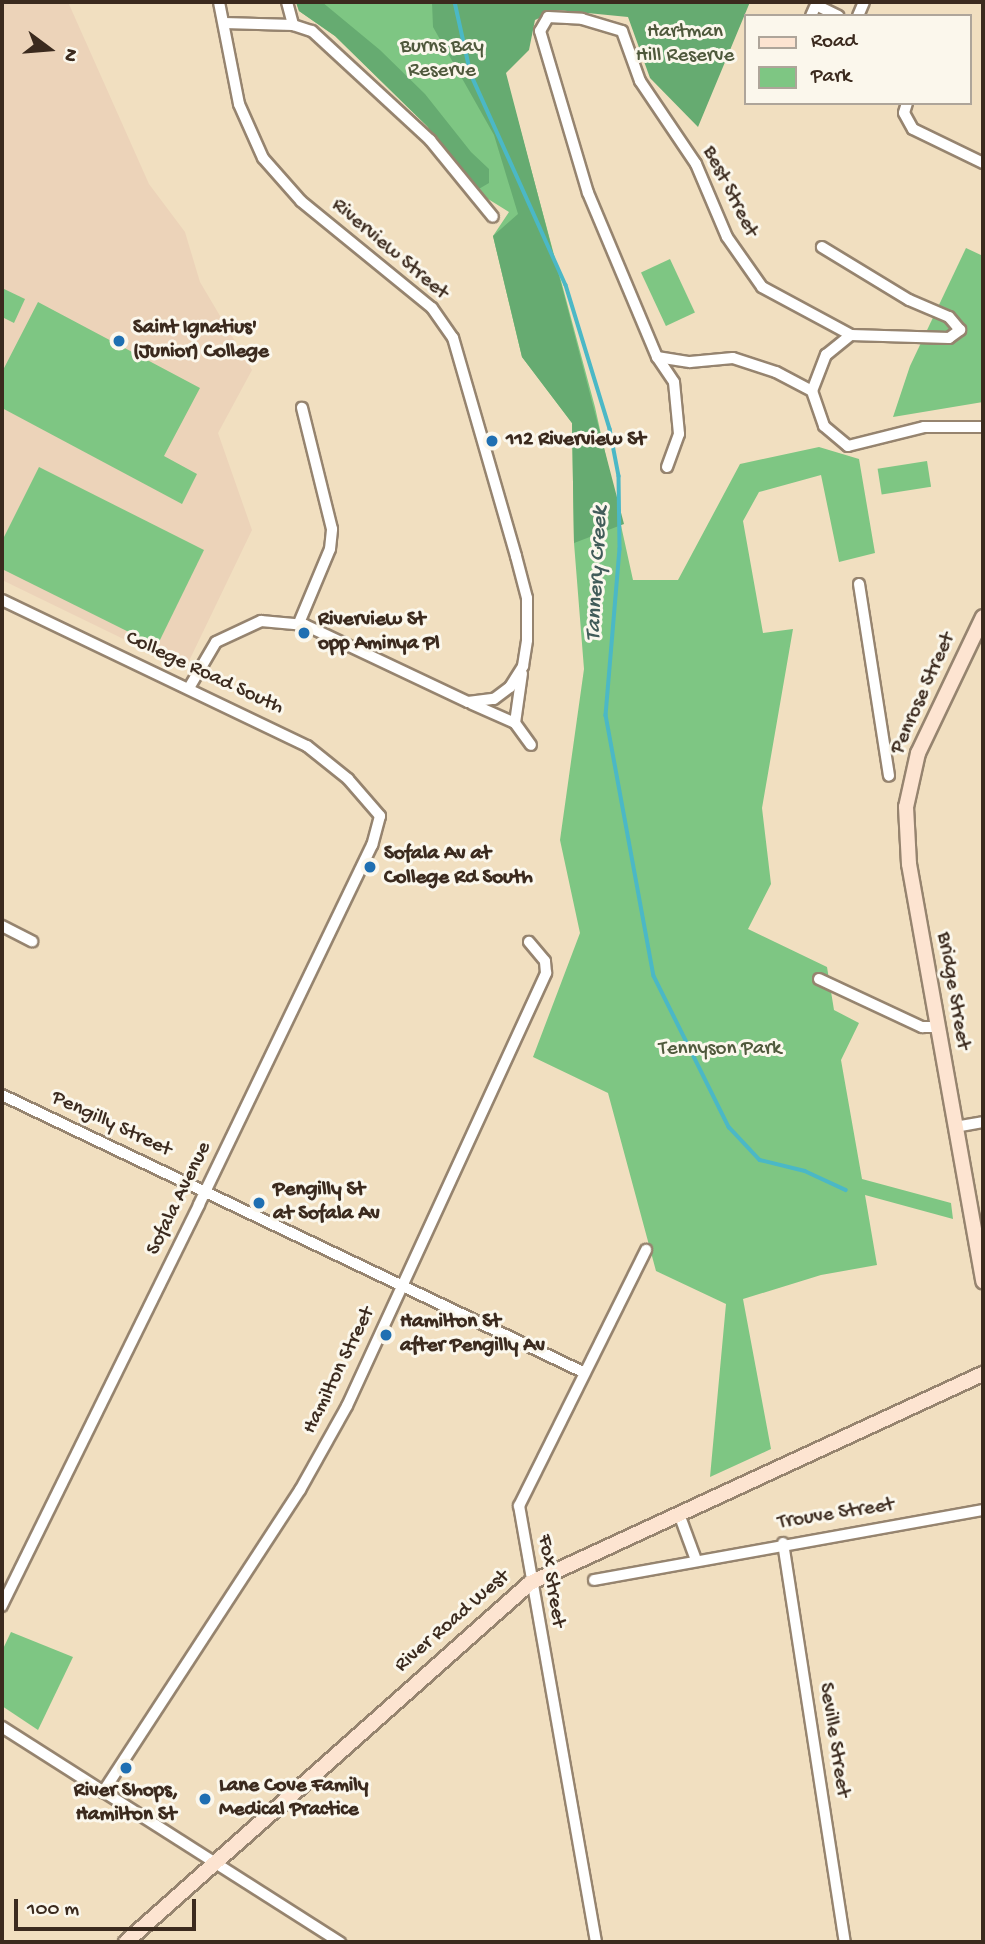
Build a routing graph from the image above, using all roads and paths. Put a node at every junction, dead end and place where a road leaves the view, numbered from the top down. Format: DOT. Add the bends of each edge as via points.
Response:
graph roads {
  1 [pos="219,2"];
  2 [pos="287,2"];
  3 [pos="817,4"];
  4 [pos="835,14"];
  5 [pos="224,23"];
  6 [pos="293,25"];
  7 [pos="906,105"];
  8 [pos="983,163"];
  9 [pos="493,217"];
  10 [pos="822,247"];
  11 [pos="851,335"];
  12 [pos="657,357"];
  13 [pos="812,391"];
  14 [pos="302,408"];
  15 [pos="983,427"];
  16 [pos="667,467"];
  17 [pos="859,584"];
  18 [pos="2,600"];
  19 [pos="983,617"];
  20 [pos="299,623"];
  21 [pos="523,666"];
  22 [pos="189,688"];
  23 [pos="468,702"];
  24 [pos="515,723"];
  25 [pos="531,745"];
  26 [pos="888,776"];
  27 [pos="908,790"];
  28 [pos="376,806"];
  29 [pos="2,926"];
  30 [pos="32,941"];
  31 [pos="529,942"];
  32 [pos="819,979"];
  33 [pos="937,1027"];
  34 [pos="2,1095"];
  35 [pos="983,1122"];
  36 [pos="955,1127"];
  37 [pos="206,1191"];
  38 [pos="646,1250"];
  39 [pos="983,1281"];
  40 [pos="404,1284"];
  41 [pos="583,1372"];
  42 [pos="983,1374"];
  43 [pos="983,1510"];
  44 [pos="679,1514"];
  45 [pos="783,1543"];
  46 [pos="696,1560"];
  47 [pos="594,1580"];
  48 [pos="530,1583"];
  49 [pos="2,1606"];
  50 [pos="2,1727"];
  51 [pos="103,1792"];
  52 [pos="216,1864"];
  53 [pos="126,1942"];
  54 [pos="340,1942"];
  55 [pos="596,1942"];
  56 [pos="845,1942"];
  1 -- 5 [label="street, Riverview Street"];
  2 -- 6 [label="street"];
  3 -- 4 [label="street"];
  5 -- 6 [label="street"];
  5 -- 21 [label="street, Riverview Street" via="247,130 269,166 300,201 432,308 453,338 527,598"];
  6 -- 9 [label="street" via="330,44 412,122"];
  7 -- 8 [label="street" via="904,113 913,129"];
  10 -- 11 [label="street, Best Street" via="909,300 949,317 960,330 949,338"];
  11 -- 12 [label="street, Best Street" via="762,287 727,237 696,164 640,81 622,31 582,19 548,17 540,31 575,153"];
  11 -- 13 [label="street" via="825,355"];
  12 -- 13 [label="street" via="690,362 733,358"];
  12 -- 16 [label="street" via="674,382 679,434"];
  13 -- 15 [label="street" via="824,426 848,446 924,427"];
  14 -- 20 [label="street" via="332,529 330,549"];
  17 -- 26 [label="street"];
  18 -- 22 [label="street, College Road South"];
  19 -- 27 [label="main road, Penrose Street" via="922,743"];
  20 -- 22 [label="street" via="261,621 227,634 207,653"];
  20 -- 23 [label="street"];
  21 -- 23 [label="street" via="502,694"];
  21 -- 24 [label="street, Riverview Street"];
  22 -- 28 [label="street, College Road South" via="307,746"];
  23 -- 24 [label="street"];
  24 -- 25 [label="street"];
  27 -- 33 [label="main road, Bridge Street" via="909,864"];
  28 -- 37 [label="street, Sofala Avenue" via="379,830"];
  29 -- 30 [label="street"];
  31 -- 40 [label="street, Hamilton Street" via="545,961 546,973"];
  32 -- 33 [label="street" via="922,1027"];
  33 -- 36 [label="main road, Bridge Street"];
  34 -- 37 [label="street, Pengilly Street"];
  35 -- 36 [label="street"];
  36 -- 39 [label="main road, Bridge Street"];
  37 -- 40 [label="street, Pengilly Street"];
  37 -- 49 [label="street, Sofala Avenue"];
  38 -- 41 [label="street, Fox Street"];
  40 -- 41 [label="street, Pengilly Street"];
  40 -- 51 [label="street, Hamilton Street" via="322,1453"];
  41 -- 48 [label="street, Fox Street" via="519,1506"];
  42 -- 44 [label="main road, River Road West"];
  43 -- 45 [label="street, Trouve Street"];
  44 -- 46 [label="street"];
  44 -- 48 [label="main road, River Road West"];
  45 -- 46 [label="street, Trouve Street"];
  45 -- 56 [label="street, Seville Street"];
  46 -- 47 [label="street, Trouve Street"];
  48 -- 52 [label="main road, River Road West"];
  48 -- 55 [label="street, Fox Street"];
  50 -- 51 [label="street"];
  51 -- 52 [label="street"];
  52 -- 53 [label="main road, River Road West"];
  52 -- 54 [label="street"];
}
